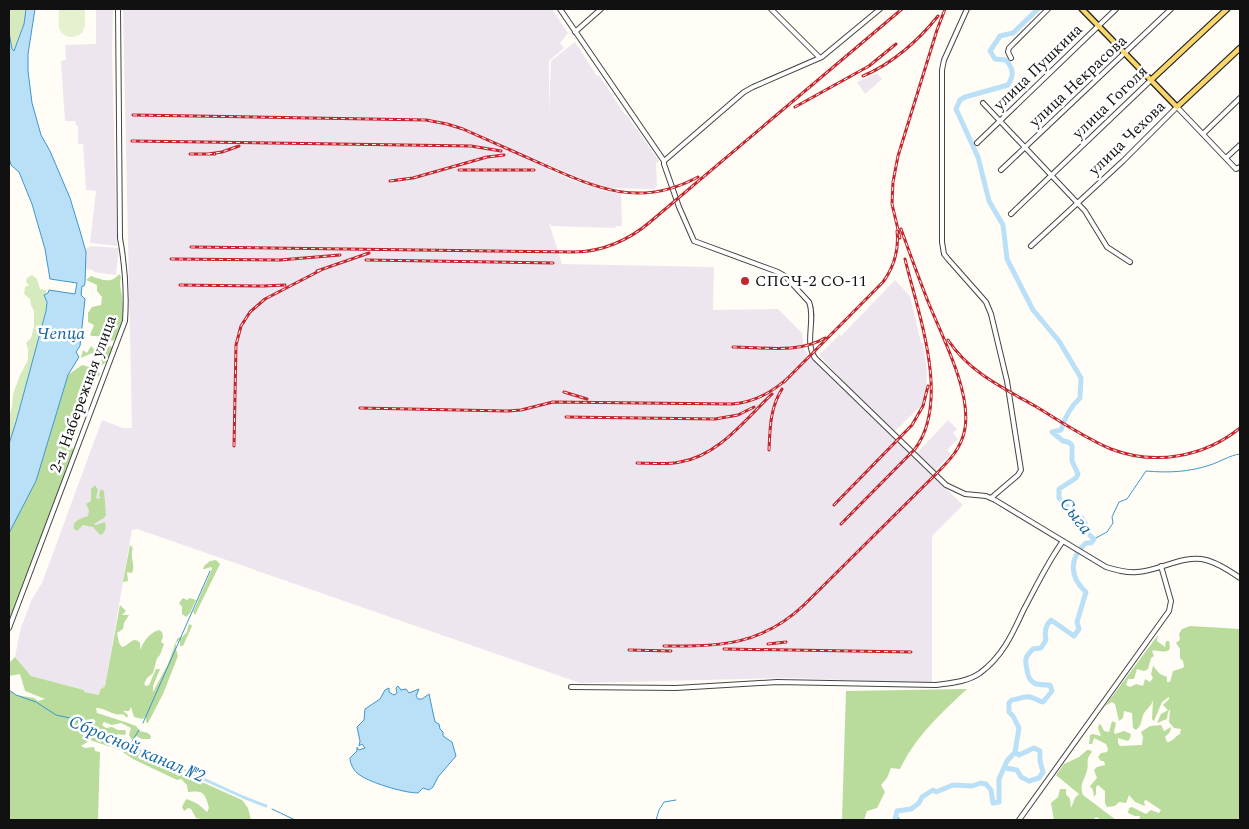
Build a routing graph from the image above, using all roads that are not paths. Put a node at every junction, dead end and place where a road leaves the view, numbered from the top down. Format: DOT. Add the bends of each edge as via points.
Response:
graph roads {
  1 [pos="118,9"];
  2 [pos="560,9"];
  3 [pos="601,9"];
  4 [pos="771,9"];
  5 [pos="880,9"];
  6 [pos="967,9"];
  7 [pos="1048,9"];
  8 [pos="1082,9"];
  9 [pos="1116,9"];
  10 [pos="1171,9"];
  11 [pos="1227,9"];
  12 [pos="1099,26"];
  13 [pos="575,32"];
  14 [pos="1240,48"];
  15 [pos="1125,54"];
  16 [pos="820,58"];
  17 [pos="1011,58"];
  18 [pos="1151,80"];
  19 [pos="1240,98"];
  20 [pos="983,103"];
  21 [pos="1177,107"];
  22 [pos="1000,121"];
  23 [pos="1203,134"];
  24 [pos="977,143"];
  25 [pos="1240,145"];
  26 [pos="1025,148"];
  27 [pos="1226,158"];
  28 [pos="664,161"];
  29 [pos="1238,168"];
  30 [pos="1001,170"];
  31 [pos="1052,176"];
  32 [pos="1077,202"];
  33 [pos="1011,214"];
  34 [pos="1031,246"];
  35 [pos="1130,262"];
  36 [pos="992,498"];
  37 [pos="1063,541"];
  38 [pos="1161,566"];
  39 [pos="1240,578"];
  40 [pos="9,628"];
  41 [pos="571,687"];
  42 [pos="1019,820"];
  1 -- 40 [label="street, 2-я Набережная улица" via="120,238 127,293 125,320"];
  2 -- 13 [label="street"];
  3 -- 13 [label="street"];
  4 -- 16 [label="street"];
  5 -- 16 [label="street"];
  6 -- 36 [label="street" via="942,70 942,242 944,254 986,302 1007,381 1022,470"];
  7 -- 17 [label="street" via="1009,48"];
  8 -- 12 [label="main road"];
  9 -- 12 [label="street, улица Пушкина"];
  10 -- 15 [label="street, улица Некрасова"];
  11 -- 18 [label="main road, улица Гоголя"];
  12 -- 15 [label="main road"];
  12 -- 22 [label="street, улица Пушкина"];
  13 -- 28 [label="street"];
  14 -- 21 [label="main road, улица Чехова"];
  15 -- 18 [label="main road"];
  15 -- 26 [label="street, улица Некрасова"];
  16 -- 28 [label="street" via="744,92"];
  18 -- 21 [label="main road"];
  18 -- 31 [label="street, улица Гоголя"];
  19 -- 23 [label="street"];
  20 -- 22 [label="street"];
  21 -- 23 [label="street"];
  21 -- 32 [label="street, улица Чехова"];
  22 -- 24 [label="street, улица Пушкина"];
  22 -- 26 [label="street"];
  23 -- 27 [label="street"];
  25 -- 27 [label="street"];
  26 -- 30 [label="street, улица Некрасова"];
  26 -- 31 [label="street"];
  27 -- 29 [label="street"];
  28 -- 36 [label="street" via="694,241 785,276 811,306 811,344 815,358 946,485 965,494"];
  31 -- 32 [label="street"];
  31 -- 33 [label="street, улица Гоголя"];
  32 -- 34 [label="street, улица Чехова"];
  32 -- 35 [label="street" via="1107,247"];
  36 -- 37 [label="street"];
  37 -- 38 [label="street" via="1106,567 1120,571 1138,572"];
  37 -- 41 [label="street" via="1005,647 978,674 958,682 936,685 776,682 676,688"];
  38 -- 39 [label="street" via="1193,559 1205,560"];
  38 -- 42 [label="street" via="1172,601 1169,611"];
}
